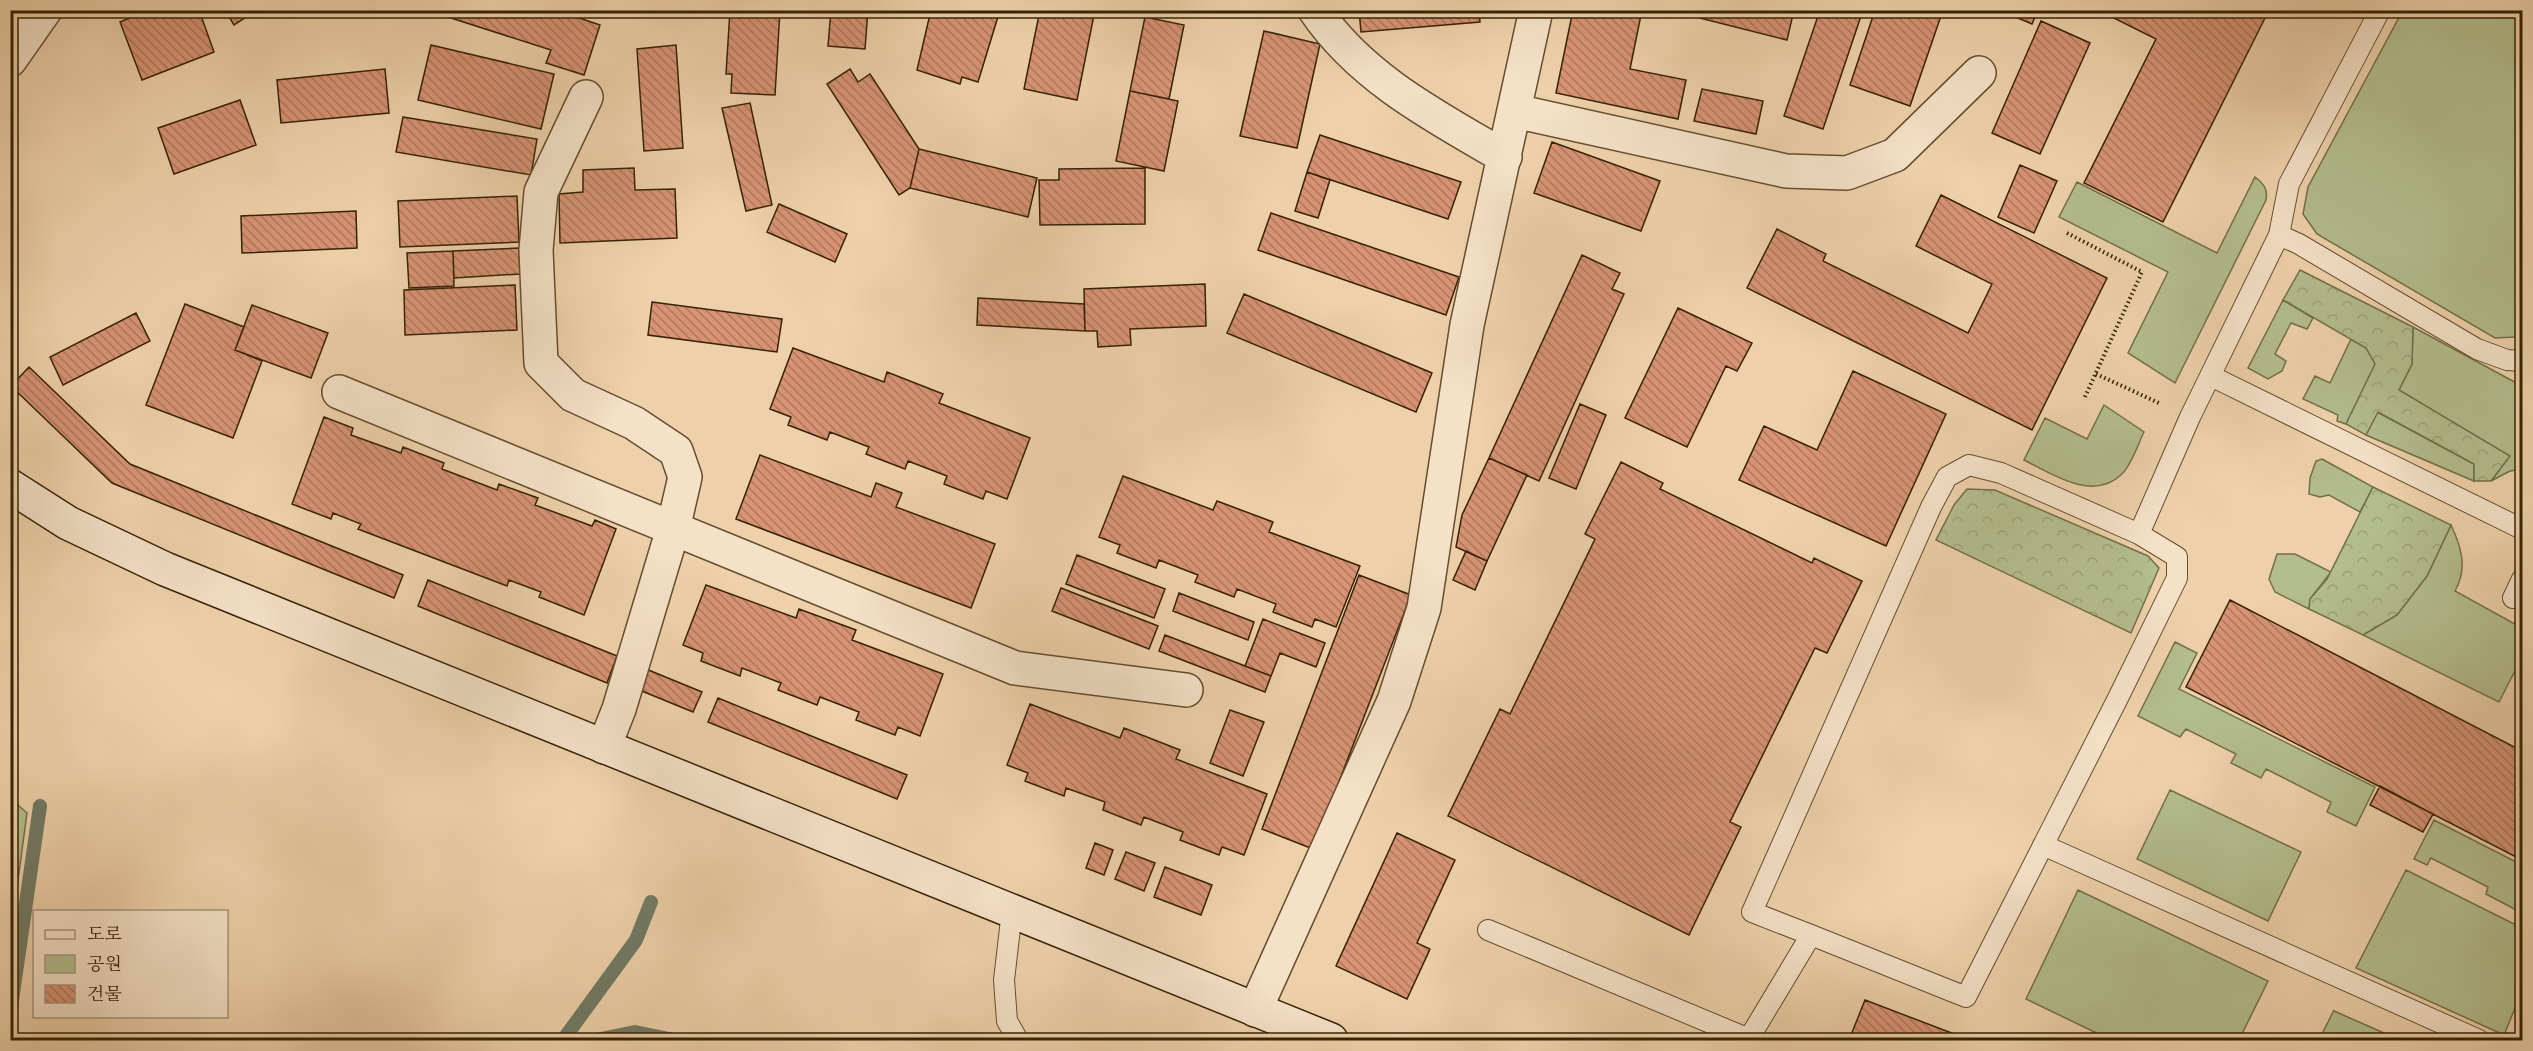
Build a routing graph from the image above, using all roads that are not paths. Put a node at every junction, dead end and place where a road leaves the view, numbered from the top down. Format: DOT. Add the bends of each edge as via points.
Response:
graph roads {
  1 [pos="45,10"];
  2 [pos="1315,10"];
  3 [pos="1536,10"];
  4 [pos="2380,10"];
  5 [pos="10,60"];
  6 [pos="1979,73"];
  7 [pos="586,97"];
  8 [pos="1515,111"];
  9 [pos="1504,157"];
  10 [pos="2279,235"];
  11 [pos="2523,361"];
  12 [pos="2211,376"];
  13 [pos="339,392"];
  14 [pos="10,486"];
  15 [pos="673,529"];
  16 [pos="2523,529"];
  17 [pos="2139,534"];
  18 [pos="2523,579"];
  19 [pos="2513,598"];
  20 [pos="1186,690"];
  21 [pos="604,747"];
  22 [pos="2043,844"];
  23 [pos="1012,911"];
  24 [pos="1488,930"];
  25 [pos="1811,935"];
  26 [pos="1255,1010"];
  27 [pos="1748,1040"];
  28 [pos="1018,1041"];
  29 [pos="1331,1041"];
  30 [pos="2479,1041"];
  1 -- 5 [label="street"];
  2 -- 9 [label="street" via="1359,62 1422,109"];
  3 -- 8 [label="street"];
  4 -- 10 [label="lane" via="2289,184"];
  6 -- 8 [label="street" via="1895,155 1847,173 1786,171"];
  7 -- 15 [label="street" via="541,192 536,250 541,363 573,395 634,423 676,451 685,477"];
  8 -- 9 [label="street"];
  9 -- 26 [label="street" via="1467,325 1424,608 1394,701"];
  10 -- 11 [label="lane" via="2477,349 2507,360"];
  10 -- 12 [label="lane"];
  12 -- 16 [label="lane"];
  12 -- 17 [label="lane"];
  13 -- 15 [label="street"];
  14 -- 21 [label="street" via="68,524 165,569"];
  15 -- 20 [label="street" via="1015,668"];
  15 -- 21 [label="street" via="620,709"];
  17 -- 22 [label="lane" via="2177,557 2176,578"];
  17 -- 25 [label="lane" via="2001,473 1969,465 1947,477 1752,912"];
  18 -- 19 [label="lane"];
  21 -- 23 [label="street"];
  22 -- 25 [label="lane" via="1966,997"];
  22 -- 30 [label="lane"];
  23 -- 26 [label="street"];
  23 -- 28 [label="lane" via="1004,980 1007,1021"];
  24 -- 27 [label="lane"];
  25 -- 27 [label="lane"];
  26 -- 29 [label="street"];
}
